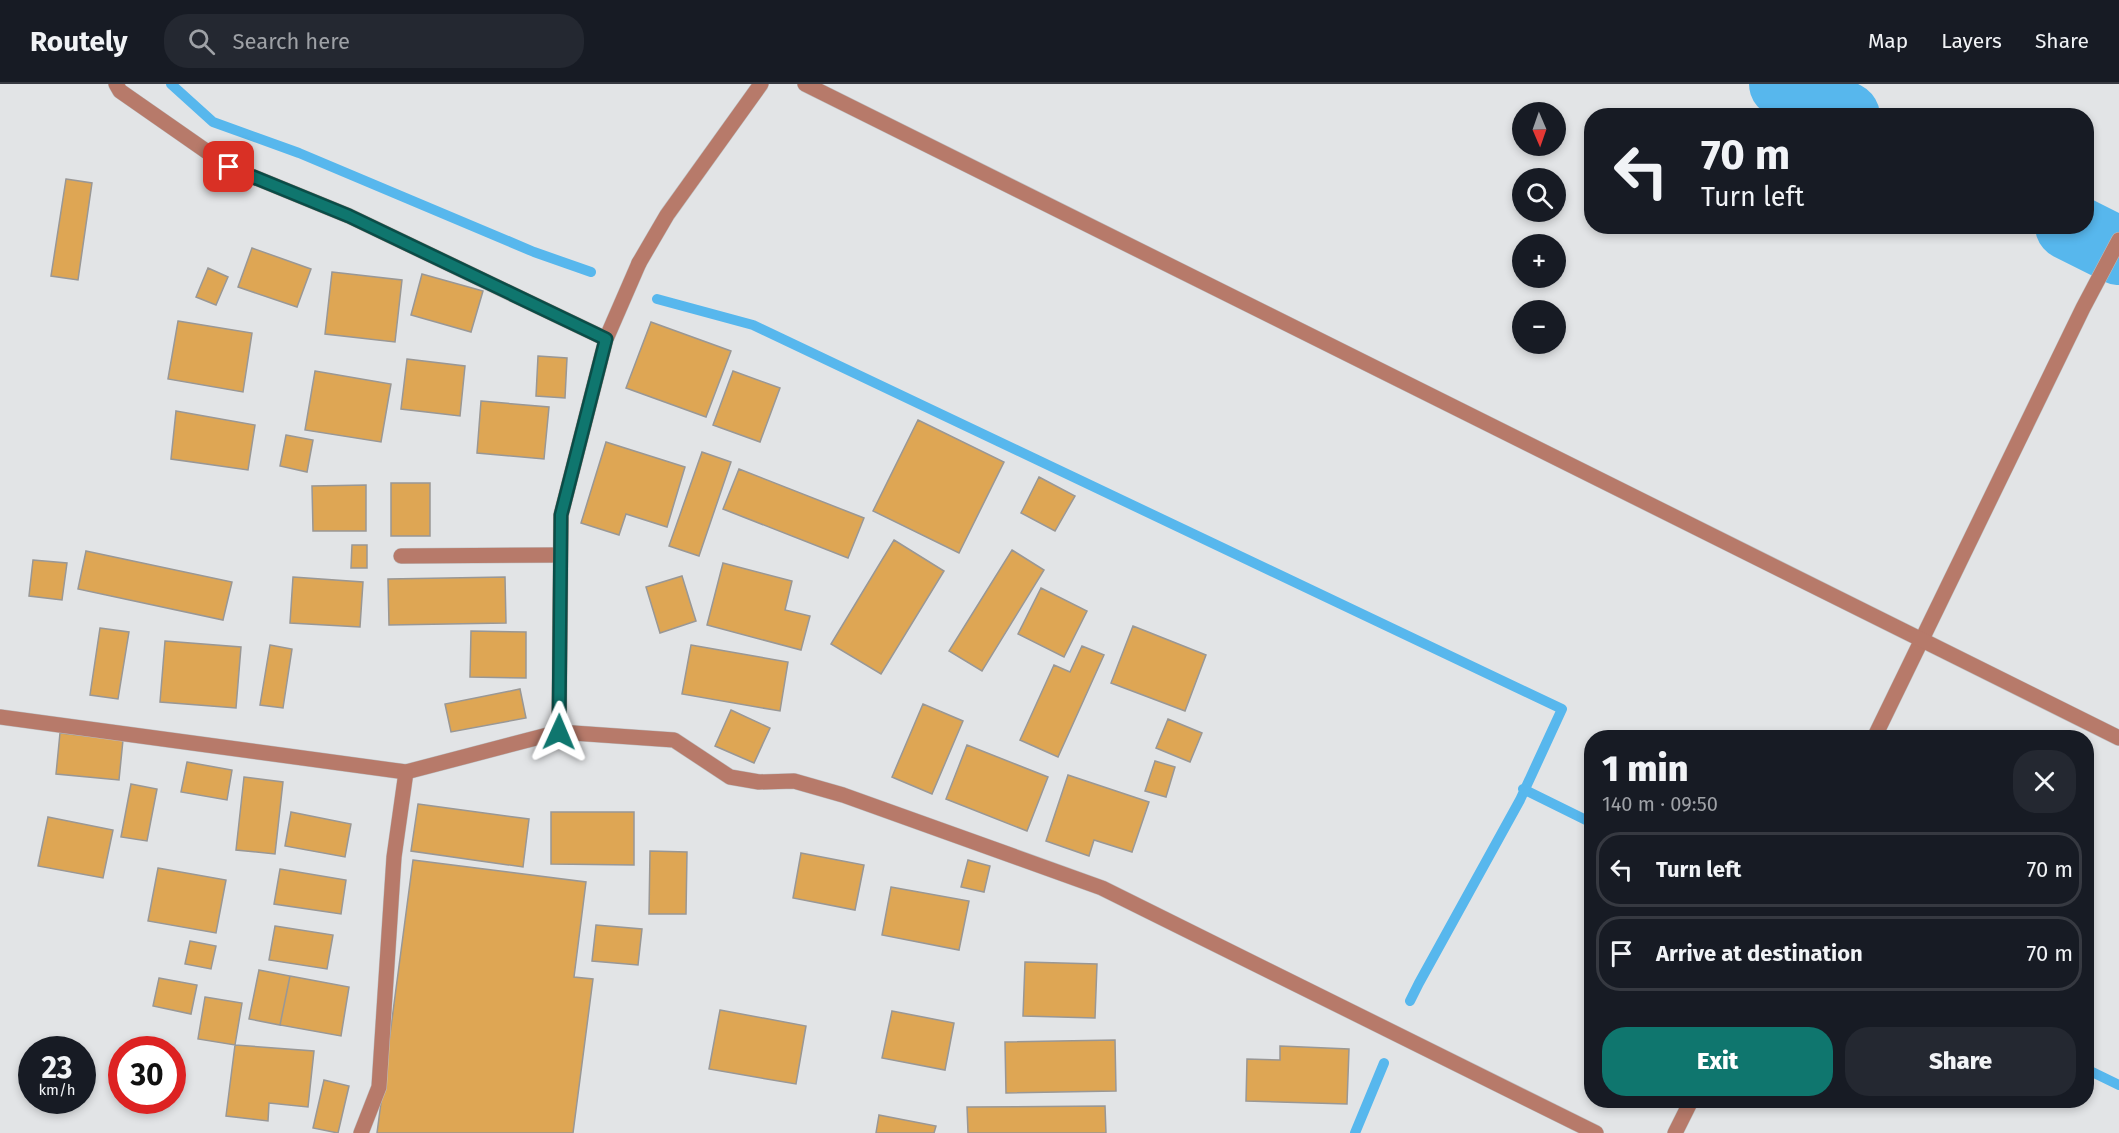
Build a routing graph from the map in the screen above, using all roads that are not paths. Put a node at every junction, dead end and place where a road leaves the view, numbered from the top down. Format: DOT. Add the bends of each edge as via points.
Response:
graph roads {
  1 [pos="116,84"];
  2 [pos="761,84"];
  3 [pos="805,84"];
  4 [pos="2119,240"];
  5 [pos="606,339"];
  6 [pos="560,555"];
  7 [pos="401,556"];
  8 [pos="1923,640"];
  9 [pos="0,717"];
  10 [pos="1878,730"];
  11 [pos="559,732"];
  12 [pos="2119,738"];
  13 [pos="406,772"];
  14 [pos="1688,1108"];
  15 [pos="361,1133"];
  16 [pos="1596,1133"];
  17 [pos="1675,1133"];
  1 -- 5 [label="street" via="120,91 229,167 349,216"];
  2 -- 5 [label="street" via="667,215 639,263"];
  3 -- 8 [label="street"];
  4 -- 8 [label="street"];
  5 -- 6 [label="street" via="561,515"];
  6 -- 7 [label="street"];
  6 -- 11 [label="street"];
  8 -- 10 [label="street"];
  8 -- 12 [label="street"];
  9 -- 13 [label="street"];
  11 -- 13 [label="street"];
  11 -- 16 [label="street" via="674,740 730,777 759,782 794,781 843,795 1102,888"];
  13 -- 15 [label="street" via="394,857 379,1087"];
  14 -- 17 [label="street"];
}
